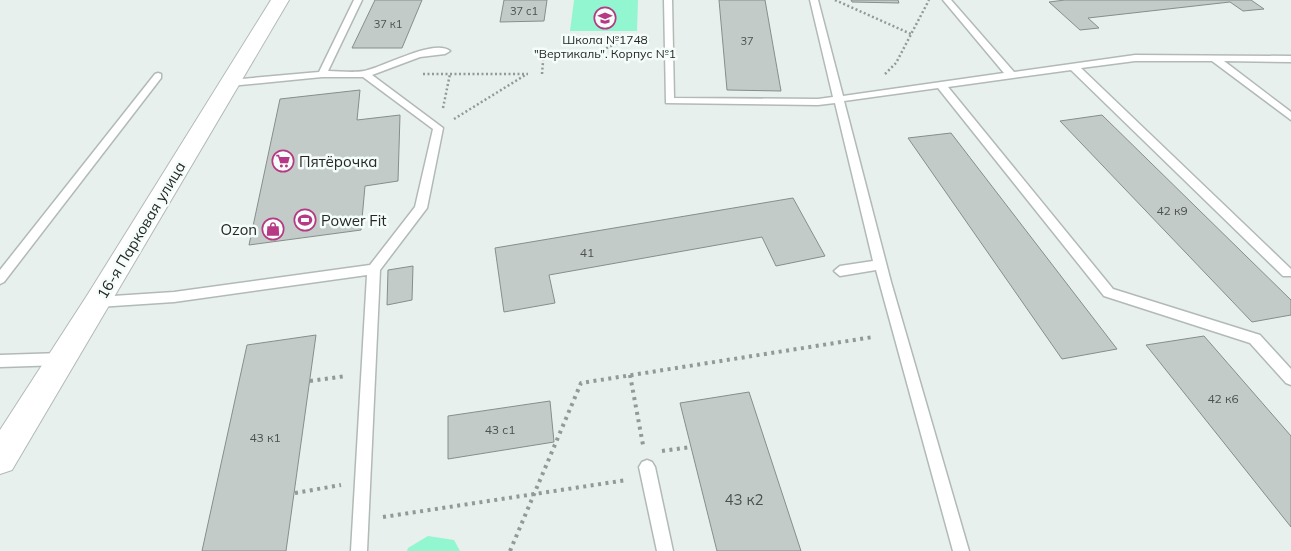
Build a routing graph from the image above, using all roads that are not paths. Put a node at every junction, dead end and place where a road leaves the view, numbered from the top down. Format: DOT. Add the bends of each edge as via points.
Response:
graph roads {
  1 [pos="280,0"];
  2 [pos="358,0"];
  3 [pos="668,0"];
  4 [pos="814,0"];
  5 [pos="947,0"];
  6 [pos="445,51"];
  7 [pos="1214,58"];
  8 [pos="1291,59"];
  9 [pos="1074,67"];
  10 [pos="322,74"];
  11 [pos="365,74"];
  12 [pos="158,76"];
  13 [pos="1011,76"];
  14 [pos="230,83"];
  15 [pos="941,85"];
  16 [pos="840,99"];
  17 [pos="1291,117"];
  18 [pos="881,264"];
  19 [pos="374,269"];
  20 [pos="840,271"];
  21 [pos="1287,273"];
  22 [pos="0,280"];
  23 [pos="98,302"];
  24 [pos="62,359"];
  25 [pos="0,361"];
  26 [pos="1291,379"];
  27 [pos="0,459"];
  28 [pos="647,466"];
  29 [pos="359,551"];
  30 [pos="665,551"];
  31 [pos="961,551"];
  1 -- 14 [label="main road, 16-я Парковая улица"];
  2 -- 10 [label="lane"];
  3 -- 16 [label="lane" via="669,100 818,102"];
  4 -- 16 [label="lane"];
  5 -- 13 [label="lane"];
  6 -- 11 [label="lane" via="418,54"];
  7 -- 8 [label="lane"];
  7 -- 9 [label="lane" via="1135,58"];
  7 -- 17 [label="lane"];
  9 -- 13 [label="lane"];
  9 -- 21 [label="lane"];
  10 -- 11 [label="lane"];
  10 -- 14 [label="lane"];
  11 -- 19 [label="lane" via="438,128 421,208"];
  12 -- 22 [label="lane"];
  13 -- 15 [label="lane"];
  14 -- 23 [label="main road, 16-я Парковая улица"];
  15 -- 16 [label="lane"];
  15 -- 26 [label="lane" via="1110,293 1255,340"];
  16 -- 18 [label="lane"];
  18 -- 20 [label="lane"];
  18 -- 31 [label="lane"];
  19 -- 23 [label="lane" via="174,297"];
  19 -- 29 [label="lane"];
  23 -- 24 [label="main road, 16-я Парковая улица"];
  24 -- 25 [label="lane"];
  24 -- 27 [label="main road, 16-я Парковая улица"];
  28 -- 30 [label="lane"];
}
